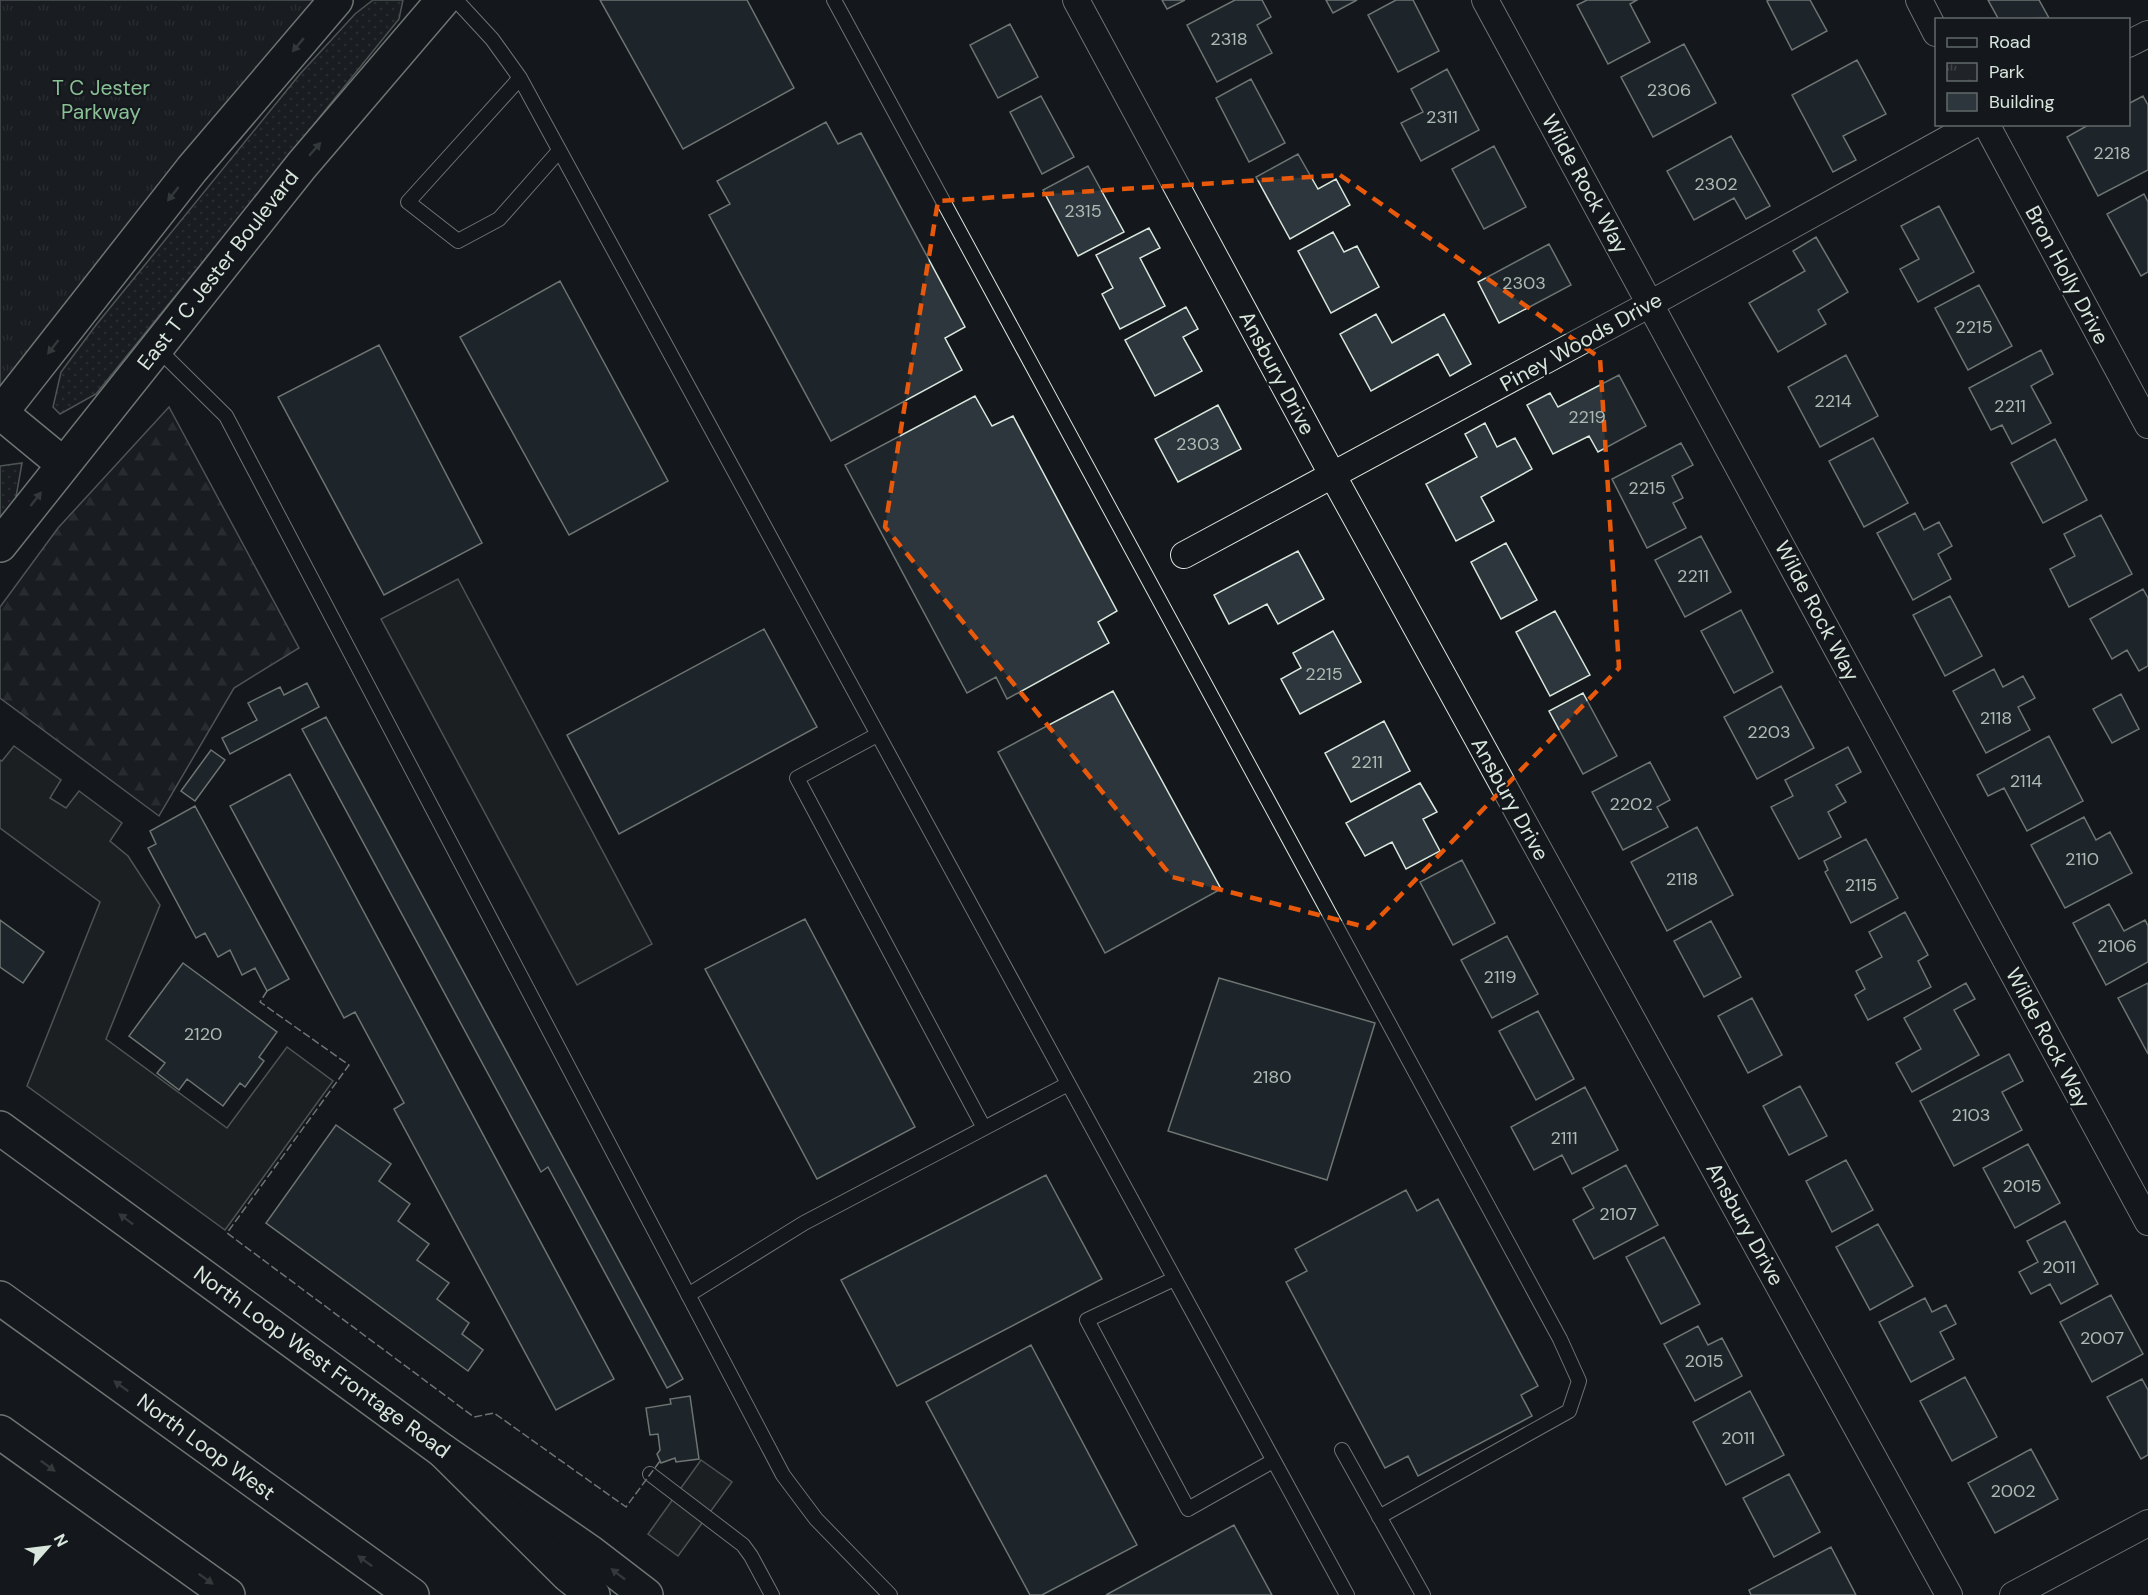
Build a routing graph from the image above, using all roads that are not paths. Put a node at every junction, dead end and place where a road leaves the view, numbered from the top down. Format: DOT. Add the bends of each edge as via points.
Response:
graph roads {
  1 [pos="336,0"];
  2 [pos="443,0"];
  3 [pos="456,0"];
  4 [pos="834,0"];
  5 [pos="1076,0"];
  6 [pos="1485,0"];
  7 [pos="1919,0"];
  8 [pos="1935,31"];
  9 [pos="2148,34"];
  10 [pos="2130,43"];
  11 [pos="519,78"];
  12 [pos="1971,126"];
  13 [pos="1987,126"];
  14 [pos="559,151"];
  15 [pos="1650,304"];
  16 [pos="157,348"];
  17 [pos="0,413"];
  18 [pos="2148,425"];
  19 [pos="63,464"];
  20 [pos="1333,476"];
  21 [pos="0,545"];
  22 [pos="1184,555"];
  23 [pos="877,735"];
  24 [pos="1068,1084"];
  25 [pos="0,1128"];
  26 [pos="984,1128"];
  27 [pos="2148,1222"];
  28 [pos="1174,1279"];
  29 [pos="688,1295"];
  30 [pos="0,1298"];
  31 [pos="0,1432"];
  32 [pos="1342,1450"];
  33 [pos="443,1451"];
  34 [pos="1273,1461"];
  35 [pos="650,1474"];
  36 [pos="1379,1517"];
  37 [pos="2148,1523"];
  38 [pos="228,1595"];
  39 [pos="412,1595"];
  40 [pos="593,1595"];
  41 [pos="646,1595"];
  42 [pos="772,1595"];
  43 [pos="890,1595"];
  44 [pos="1347,1595"];
  45 [pos="1423,1595"];
  46 [pos="1949,1595"];
  47 [pos="2013,1595"];
  1 -- 17 [label="main road, one-way" via="192,170"];
  16 -- 2 [label="main road, East T C Jester Boulevard, one-way" via="302,165"];
  3 -- 11 [label="lane" via="492,39"];
  4 -- 36 [label="lane" via="1554,1328 1579,1381 1569,1411"];
  5 -- 20 [label="street, Ansbury Drive"];
  6 -- 15 [label="street, Wilde Rock Way"];
  7 -- 8 [label="street"];
  9 -- 10 [label="street"];
  11 -- 14 [label="lane"];
  11 -- 14 [label="lane" via="408,202 458,241 499,219"];
  12 -- 15 [label="street, Piney Woods Drive"];
  13 -- 18 [label="street, Bron Holly Drive"];
  14 -- 23 [label="lane"];
  15 -- 20 [label="street, Piney Woods Drive"];
  15 -- 27 [label="street, Wilde Rock Way"];
  16 -- 19 [label="main road, East T C Jester Boulevard"];
  16 -- 29 [label="lane" via="226,416"];
  17 -- 19 [label="main road"];
  21 -- 19 [label="main road, East T C Jester Boulevard, one-way"];
  20 -- 22 [label="street, Piney Woods Drive"];
  20 -- 46 [label="street, Ansbury Drive"];
  23 -- 24 [label="lane"];
  23 -- 26 [label="lane" via="797,778"];
  24 -- 26 [label="lane"];
  24 -- 28 [label="lane"];
  33 -- 25 [label="main road, North Loop West Frontage Road, one-way"];
  26 -- 29 [label="lane" via="804,1223"];
  28 -- 34 [label="lane"];
  28 -- 34 [label="lane" via="1087,1320 1188,1509"];
  29 -- 43 [label="lane" via="783,1475 816,1520"];
  39 -- 30 [label="main road, North Loop West, one-way"];
  31 -- 38 [label="main road, one-way"];
  32 -- 36 [label="lane"];
  33 -- 40 [label="main road"];
  41 -- 33 [label="main road, North Loop West Frontage Road, one-way"];
  34 -- 44 [label="lane"];
  35 -- 42 [label="lane" via="742,1545"];
  36 -- 45 [label="lane"];
  37 -- 47 [label="street"];
}
